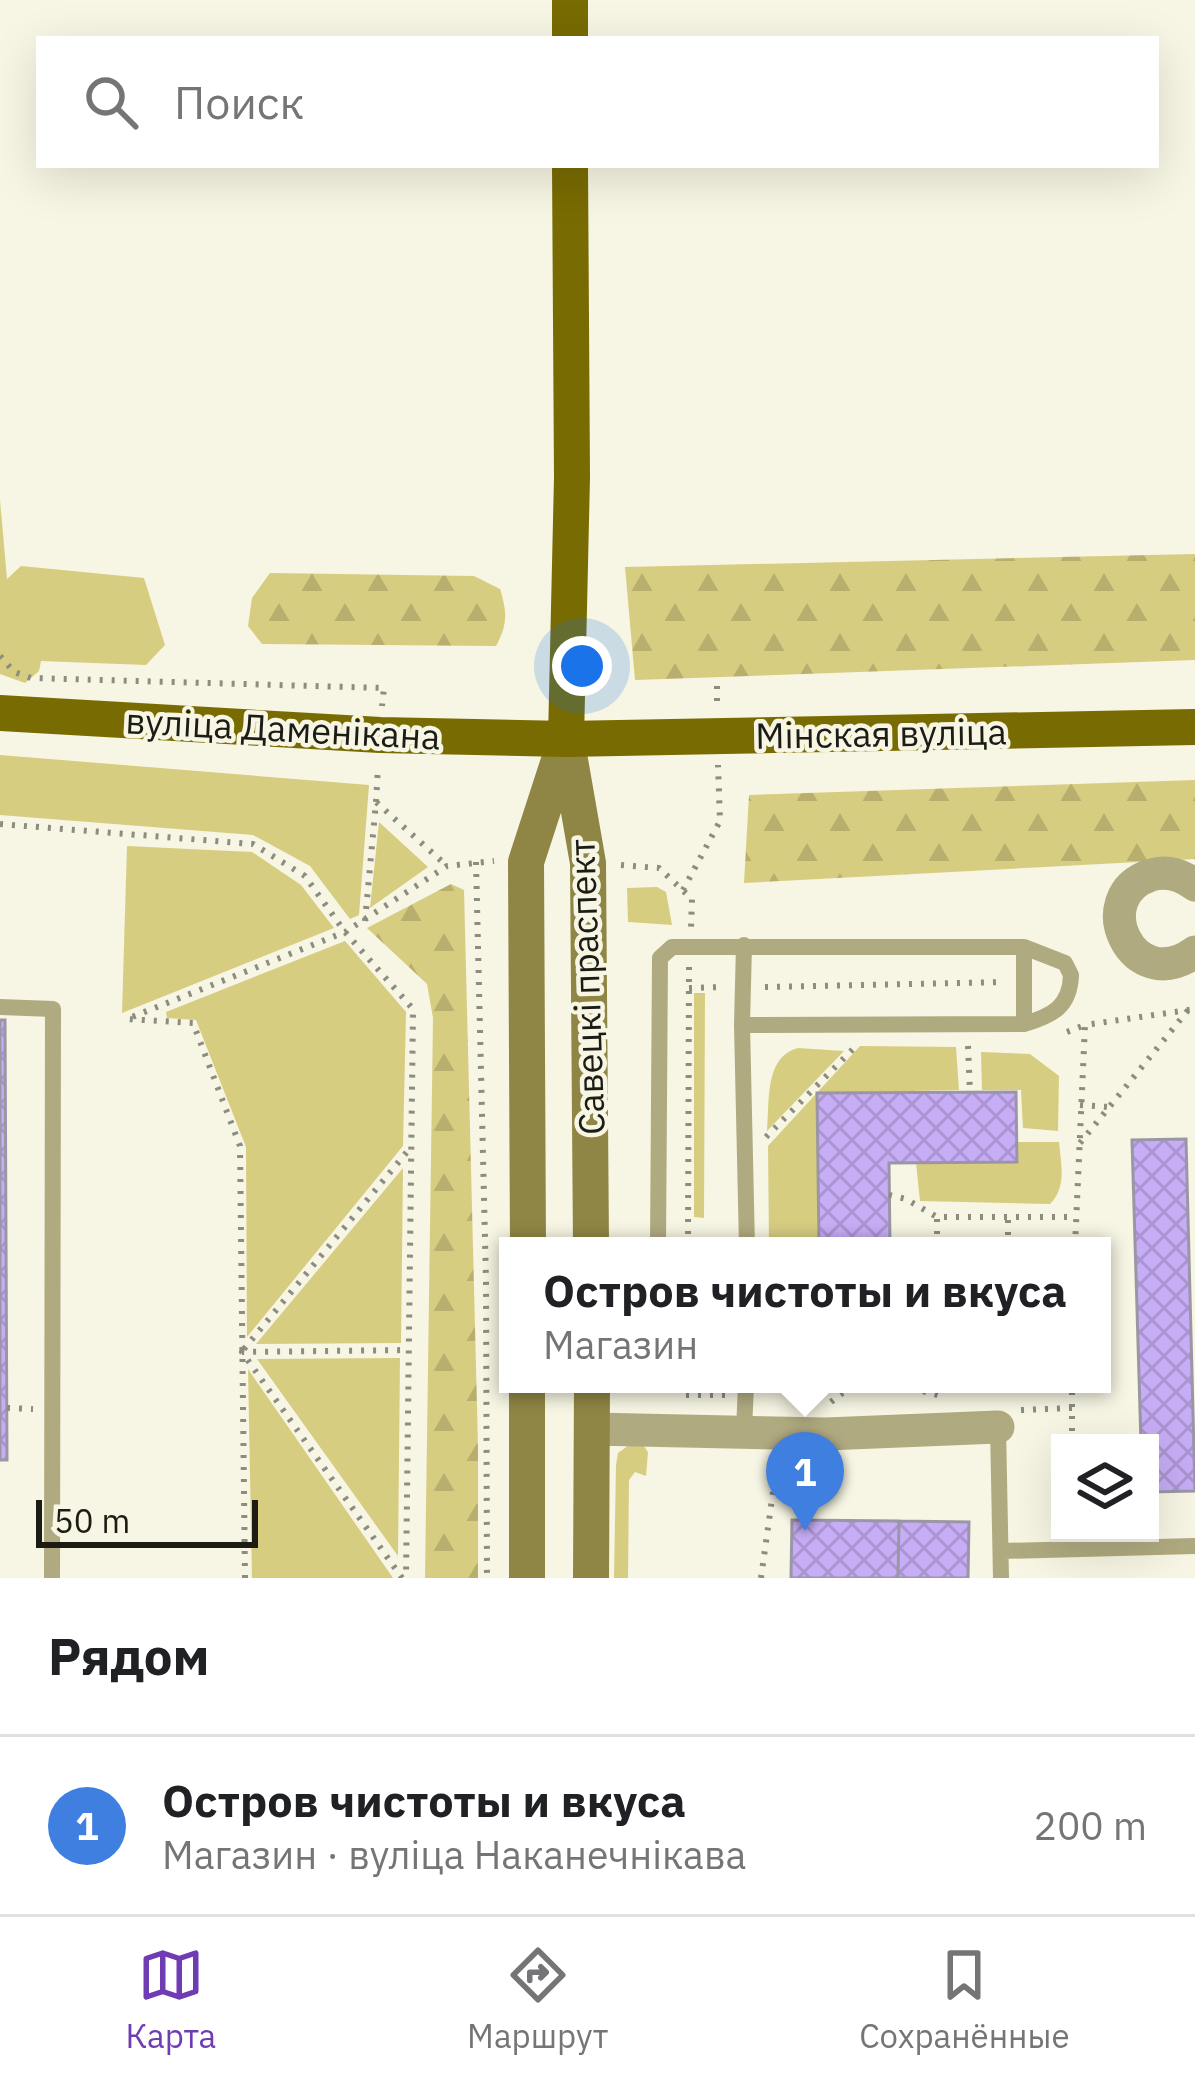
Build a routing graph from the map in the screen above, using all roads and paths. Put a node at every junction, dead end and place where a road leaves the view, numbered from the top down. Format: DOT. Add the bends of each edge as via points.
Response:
graph roads {
  1 [pos="570,0"];
  2 [pos="570,36"];
  3 [pos="570,168"];
  4 [pos="716,686"];
  5 [pos="0,713"];
  6 [pos="1195,727"];
  7 [pos="718,736"];
  8 [pos="566,739"];
  9 [pos="0,824"];
  10 [pos="447,866"];
  11 [pos="1195,885"];
  12 [pos="682,890"];
  13 [pos="364,921"];
  14 [pos="345,932"];
  15 [pos="744,945"];
  16 [pos="1024,947"];
  17 [pos="1195,952"];
  18 [pos="1024,982"];
  19 [pos="743,987"];
  20 [pos="689,988"];
  21 [pos="0,1007"];
  22 [pos="1192,1009"];
  23 [pos="1024,1024"];
  24 [pos="742,1025"];
  25 [pos="1084,1025"];
  26 [pos="1049,1039"];
  27 [pos="845,1044"];
  28 [pos="989,1046"];
  29 [pos="970,1092"];
  30 [pos="1080,1105"];
  31 [pos="1109,1107"];
  32 [pos="762,1122"];
  33 [pos="1078,1146"];
  34 [pos="411,1147"];
  35 [pos="889,1195"];
  36 [pos="937,1217"];
  37 [pos="1075,1217"];
  38 [pos="1008,1220"];
  39 [pos="528,1237"];
  40 [pos="591,1237"];
  41 [pos="658,1237"];
  42 [pos="746,1237"];
  43 [pos="937,1237"];
  44 [pos="1009,1237"];
  45 [pos="1075,1237"];
  46 [pos="409,1350"];
  47 [pos="242,1352"];
  48 [pos="526,1393"];
  49 [pos="592,1393"];
  50 [pos="746,1393"];
  51 [pos="1072,1393"];
  52 [pos="7,1408"];
  53 [pos="35,1409"];
  54 [pos="998,1427"];
  55 [pos="592,1429"];
  56 [pos="744,1431"];
  57 [pos="778,1433"];
  58 [pos="1072,1434"];
  59 [pos="1195,1546"];
  60 [pos="1002,1551"];
  61 [pos="52,1578"];
  62 [pos="244,1578"];
  63 [pos="404,1578"];
  64 [pos="487,1578"];
  65 [pos="527,1578"];
  66 [pos="591,1578"];
  67 [pos="761,1578"];
  68 [pos="1001,1578"];
  1 -- 2 [label="main road"];
  3 -- 8 [label="main road"];
  4 -- 7 [label="path"];
  5 -- 8 [label="main road, вуліца Даменікана"];
  6 -- 7 [label="main road, Мінская вуліца"];
  7 -- 8 [label="main road, Мінская вуліца"];
  7 -- 12 [label="path" via="720,821"];
  8 -- 39 [label="main road, Савецкі праспект" via="526,862"];
  8 -- 40 [label="main road, Савецкі праспект" via="588,863"];
  9 -- 14 [label="path" via="254,844 305,877"];
  10 -- 13 [label="path"];
  10 -- 13 [label="path" via="376,802"];
  10 -- 64 [label="path" via="476,860"];
  11 -- 17 [label="street" via="1178,875 1150,875 1127,892 1119,919 1128,945 1151,962 1179,962"];
  13 -- 14 [label="path"];
  14 -- 34 [label="path" via="413,1010"];
  14 -- 47 [label="path" via="127,1019 193,1023 240,1146"];
  15 -- 16 [label="lane"];
  15 -- 19 [label="lane"];
  15 -- 41 [label="lane" via="672,947 660,958"];
  16 -- 18 [label="lane"];
  16 -- 23 [label="lane" via="1065,963 1071,974 1064,1004"];
  18 -- 19 [label="path"];
  18 -- 23 [label="lane"];
  19 -- 20 [label="path"];
  19 -- 24 [label="lane"];
  21 -- 61 [label="lane" via="53,1009"];
  22 -- 25 [label="path"];
  22 -- 31 [label="path"];
  23 -- 24 [label="lane"];
  24 -- 42 [label="lane"];
  25 -- 26 [label="path"];
  25 -- 30 [label="path"];
  27 -- 32 [label="path" via="858,1044 760,1142"];
  28 -- 29 [label="path" via="968,1046"];
  30 -- 31 [label="path"];
  30 -- 33 [label="path"];
  31 -- 33 [label="path"];
  33 -- 37 [label="path"];
  34 -- 46 [label="path"];
  34 -- 47 [label="path"];
  35 -- 36 [label="path"];
  36 -- 38 [label="path"];
  36 -- 43 [label="path"];
  37 -- 38 [label="path"];
  37 -- 45 [label="path"];
  38 -- 44 [label="path"];
  46 -- 47 [label="path"];
  46 -- 63 [label="path"];
  47 -- 62 [label="path"];
  47 -- 63 [label="path"];
  48 -- 65 [label="main road"];
  49 -- 55 [label="main road"];
  50 -- 56 [label="lane"];
  51 -- 58 [label="path"];
  52 -- 53 [label="path"];
  54 -- 57 [label="street"];
  54 -- 60 [label="lane"];
  55 -- 56 [label="street"];
  55 -- 66 [label="main road"];
  56 -- 57 [label="street"];
  57 -- 67 [label="path"];
  59 -- 60 [label="lane"];
  60 -- 68 [label="lane"];
}
